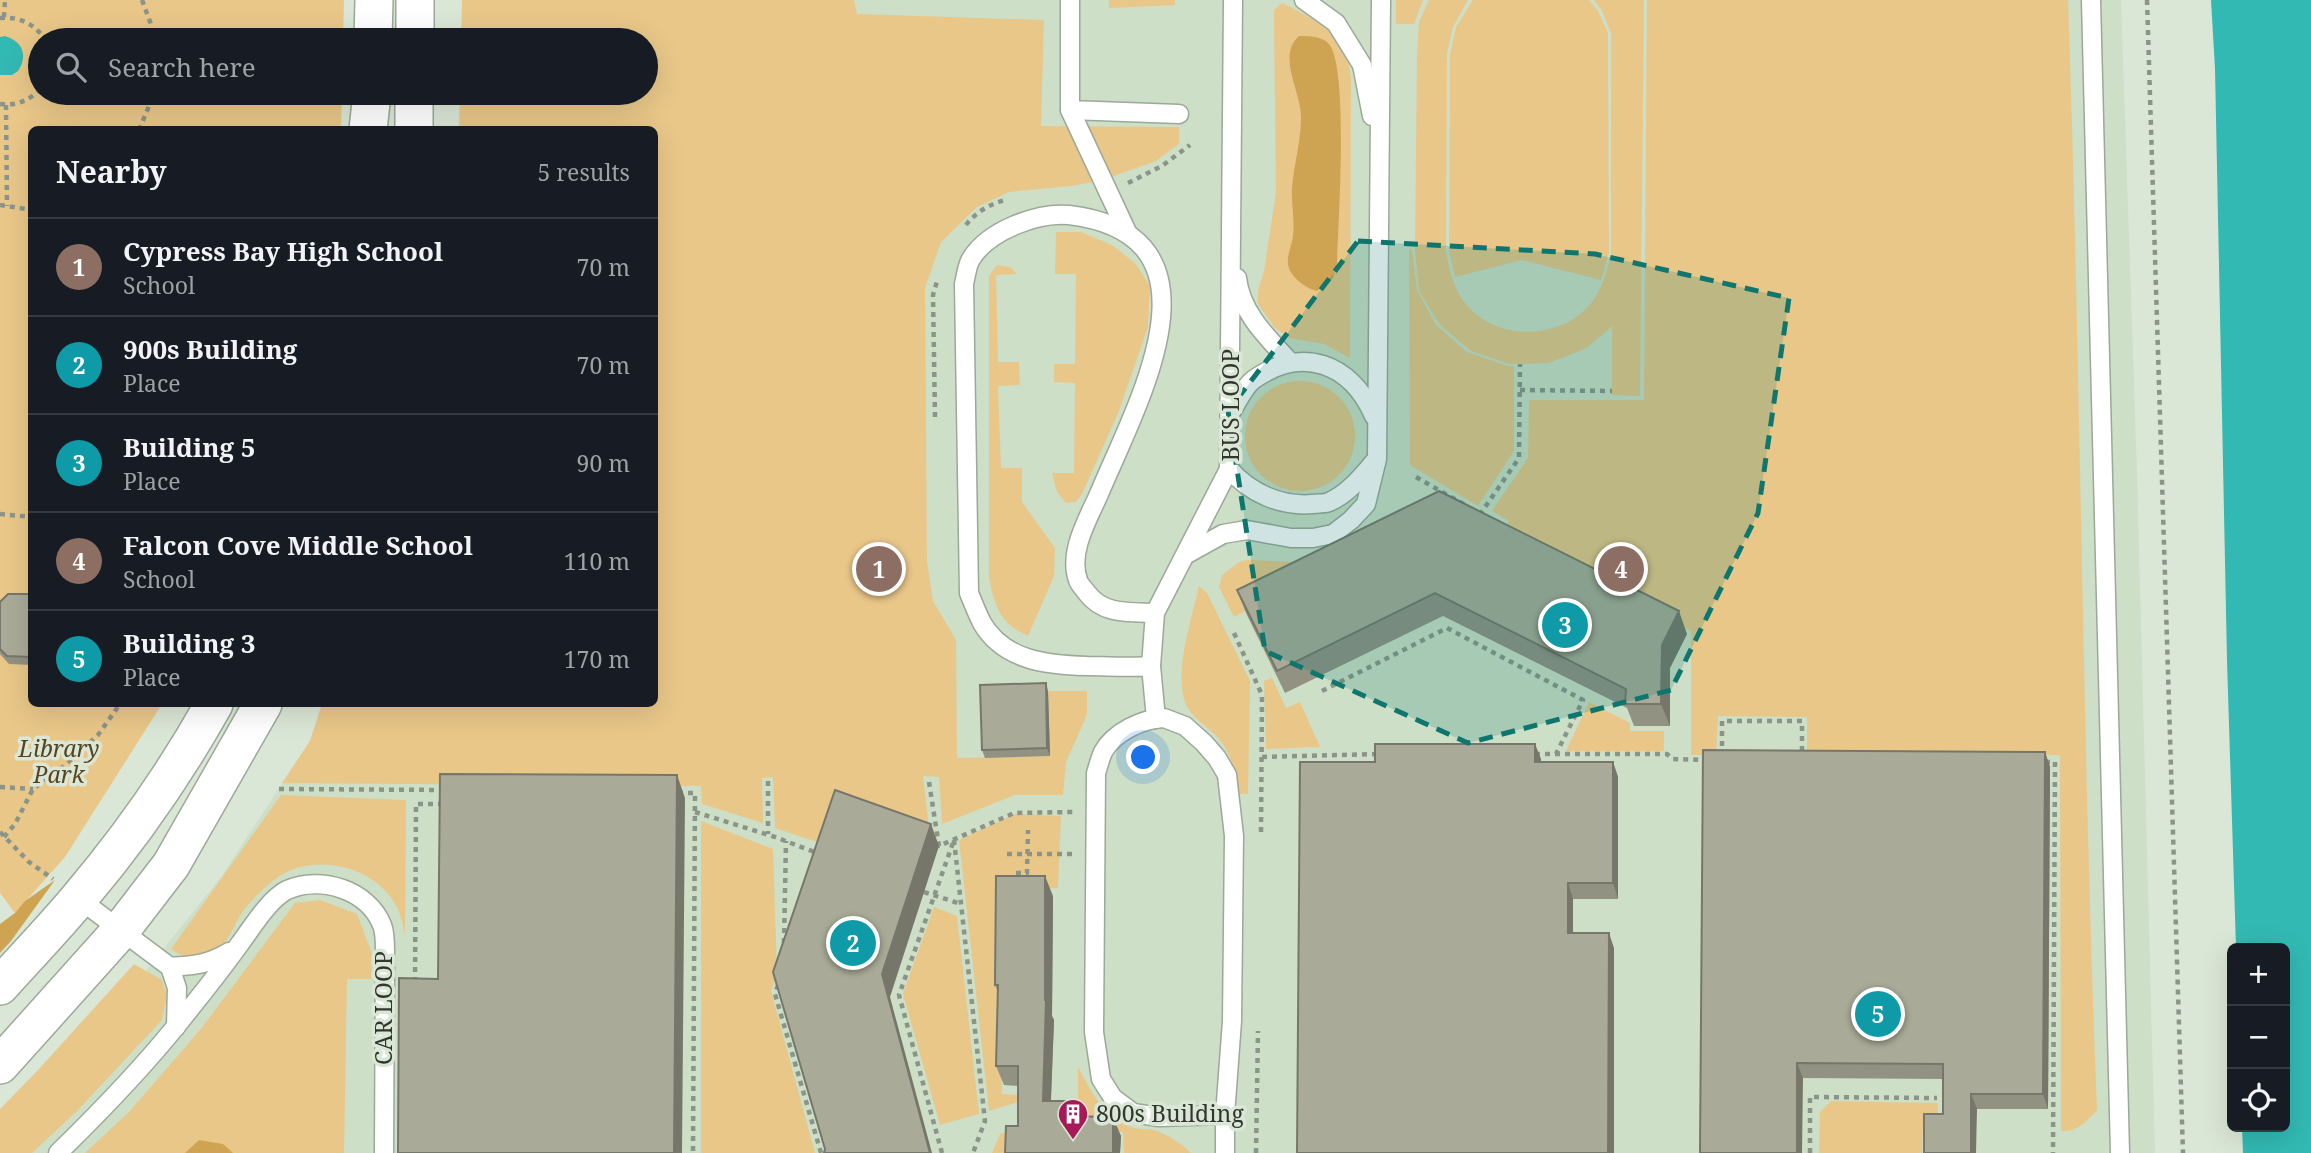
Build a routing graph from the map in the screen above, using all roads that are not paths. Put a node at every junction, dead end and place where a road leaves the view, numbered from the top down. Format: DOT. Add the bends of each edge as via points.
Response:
graph roads {
  1 [pos="374,0"];
  2 [pos="415,0"];
  3 [pos="1070,0"];
  4 [pos="1233,0"];
  5 [pos="1332,0"];
  6 [pos="1381,0"];
  7 [pos="2091,0"];
  8 [pos="1308,3"];
  9 [pos="373,28"];
  10 [pos="415,28"];
  11 [pos="371,105"];
  12 [pos="414,105"];
  13 [pos="1070,110"];
  14 [pos="1179,114"];
  15 [pos="368,126"];
  16 [pos="414,126"];
  17 [pos="1380,150"];
  18 [pos="1127,232"];
  19 [pos="1232,240"];
  20 [pos="1290,362"];
  21 [pos="1230,414"];
  22 [pos="1377,423"];
  23 [pos="1377,458"];
  24 [pos="1229,469"];
  25 [pos="1187,554"];
  26 [pos="1155,612"];
  27 [pos="1152,666"];
  28 [pos="212,707"];
  29 [pos="260,707"];
  30 [pos="1156,719"];
  31 [pos="69,891"];
  32 [pos="121,930"];
  33 [pos="238,947"];
  34 [pos="170,967"];
  35 [pos="0,986"];
  36 [pos="176,1027"];
  37 [pos="0,1065"];
  38 [pos="1225,1115"];
  39 [pos="58,1153"];
  40 [pos="384,1153"];
  41 [pos="1225,1153"];
  42 [pos="2120,1153"];
  1 -- 9 [label="street"];
  2 -- 10 [label="street"];
  3 -- 13 [label="lane"];
  4 -- 19 [label="lane, BUS LOOP"];
  5 -- 8 [label="lane"];
  6 -- 17 [label="lane"];
  7 -- 42 [label="lane"];
  8 -- 17 [label="lane" via="1336,23 1362,65"];
  11 -- 15 [label="street"];
  12 -- 16 [label="street"];
  13 -- 14 [label="lane"];
  13 -- 18 [label="lane"];
  17 -- 22 [label="lane"];
  18 -- 26 [label="lane" via="1146,250 1159,274 1163,302 1144,386 1076,549 1078,580 1091,598 1107,609"];
  18 -- 27 [label="lane" via="1097,219 1034,218 990,237 970,260 964,284 969,593 983,625 1027,660 1060,666"];
  19 -- 20 [label="lane" via="1237,285 1253,323"];
  19 -- 21 [label="lane, BUS LOOP"];
  20 -- 21 [label="lane" via="1251,381"];
  20 -- 22 [label="lane" via="1322,364 1347,377 1366,397"];
  21 -- 24 [label="lane, BUS LOOP"];
  22 -- 23 [label="lane"];
  23 -- 24 [label="lane, BUS LOOP" via="1354,485 1329,502 1298,506 1242,484"];
  23 -- 25 [label="lane" via="1366,504 1333,534 1291,538 1247,530 1223,534"];
  24 -- 25 [label="lane"];
  25 -- 26 [label="lane"];
  26 -- 27 [label="lane"];
  27 -- 30 [label="lane"];
  28 -- 31 [label="street" via="140,820"];
  29 -- 32 [label="street" via="171,865"];
  30 -- 38 [label="lane" via="1185,726 1227,775 1234,849 1232,1021"];
  30 -- 38 [label="lane" via="1138,723 1115,739 1104,751 1096,774 1094,1032 1101,1079 1113,1098 1133,1113"];
  31 -- 32 [label="lane"];
  31 -- 35 [label="street"];
  32 -- 34 [label="lane"];
  32 -- 37 [label="street"];
  33 -- 34 [label="lane, CAR LOOP" via="202,965"];
  33 -- 36 [label="lane, CAR LOOP"];
  33 -- 40 [label="lane, CAR LOOP" via="259,915 287,890 316,884 347,889 368,904 382,926 386,951"];
  34 -- 36 [label="lane" via="177,988"];
  36 -- 39 [label="lane, CAR LOOP" via="113,1101"];
  38 -- 41 [label="lane"];
}
